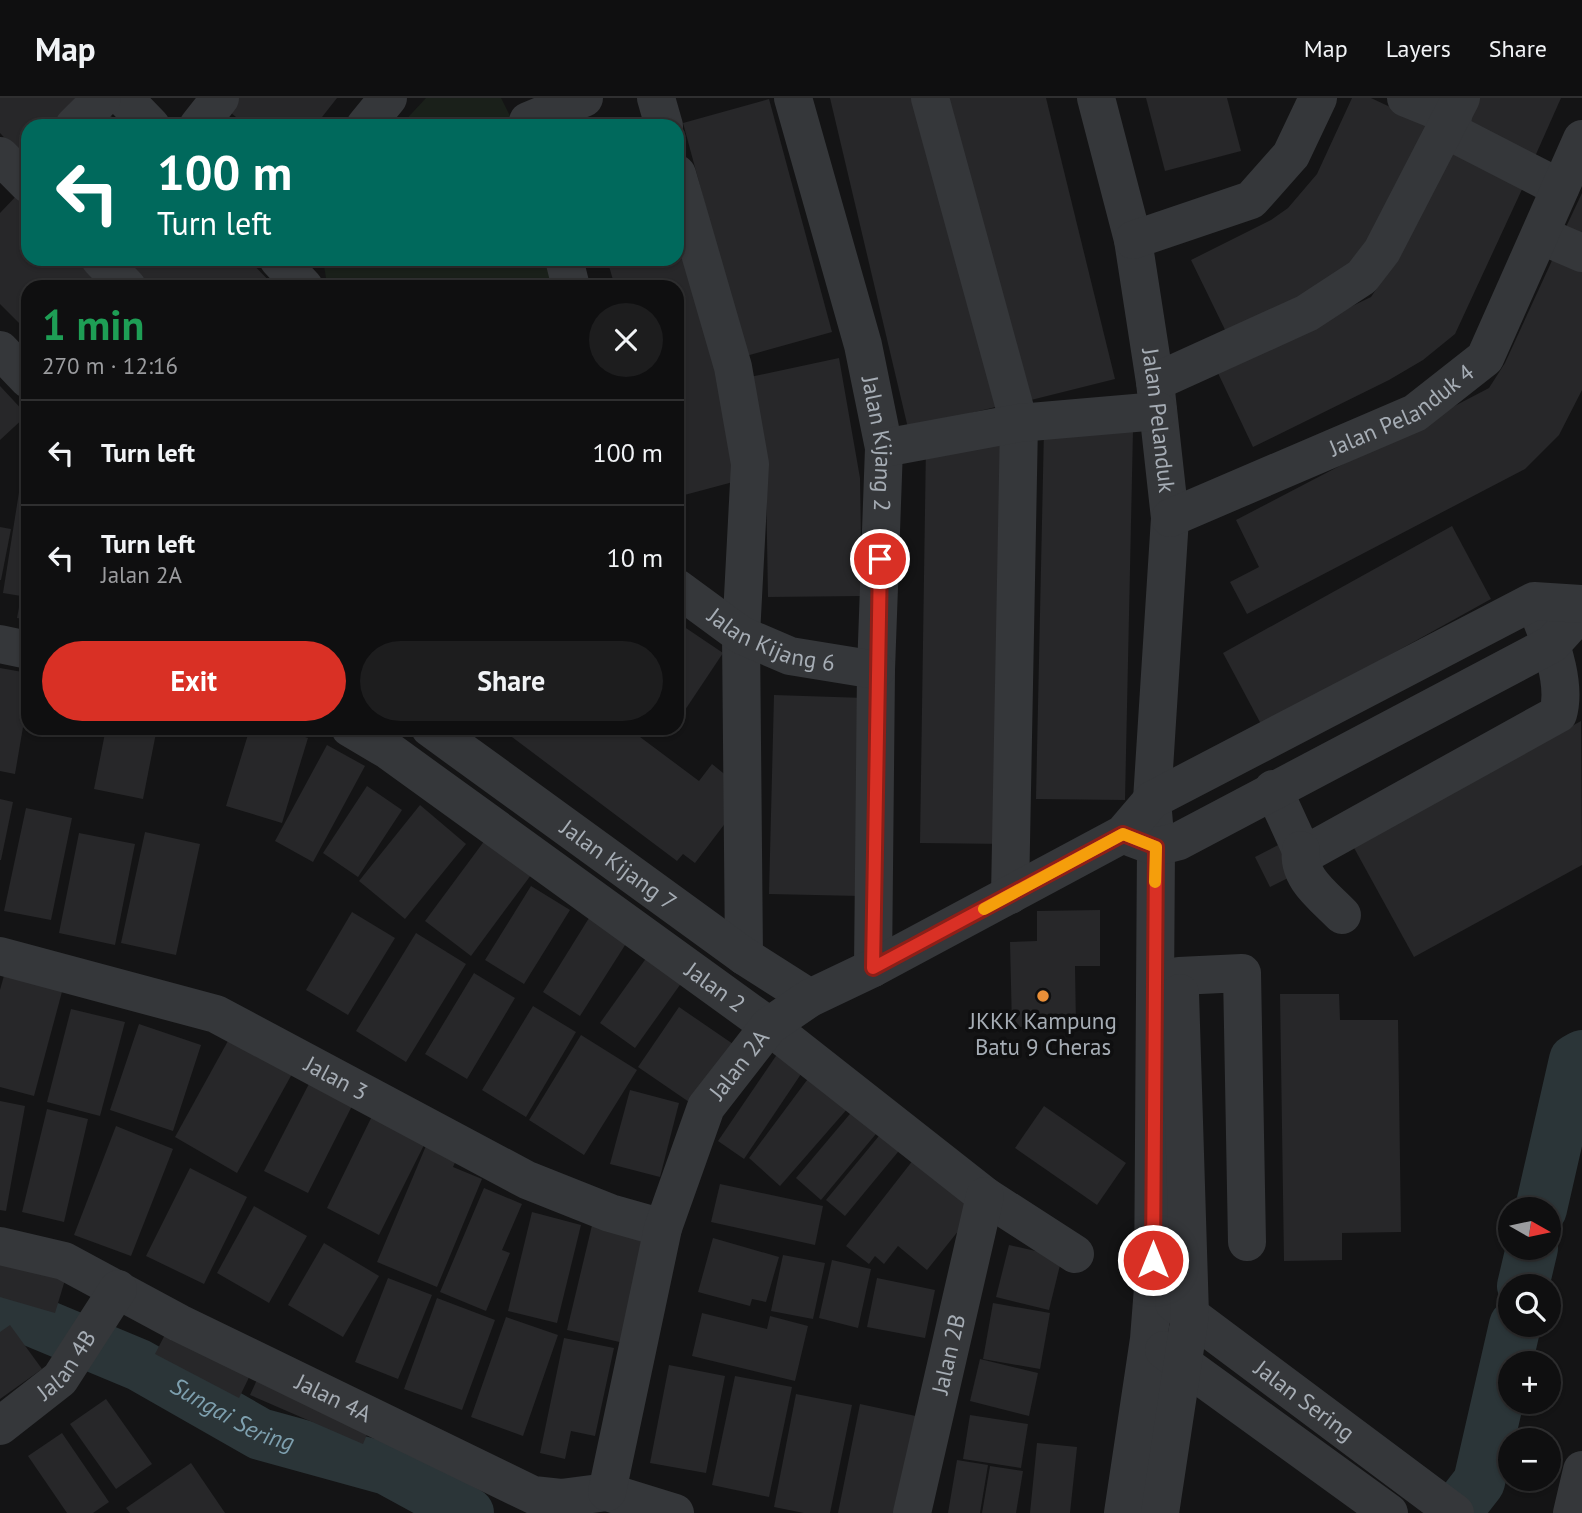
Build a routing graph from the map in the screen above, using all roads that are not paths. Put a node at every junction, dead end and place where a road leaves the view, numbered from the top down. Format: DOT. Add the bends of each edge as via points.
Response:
graph roads {
  1 [pos="102,98"];
  2 [pos="124,98"];
  3 [pos="220,98"];
  4 [pos="388,98"];
  5 [pos="584,98"];
  6 [pos="656,98"];
  7 [pos="793,98"];
  8 [pos="930,98"];
  9 [pos="1096,98"];
  10 [pos="1318,98"];
  11 [pos="1406,98"];
  12 [pos="525,115"];
  13 [pos="1453,115"];
  14 [pos="81,119"];
  15 [pos="144,119"];
  16 [pos="204,119"];
  17 [pos="371,119"];
  18 [pos="662,119"];
  19 [pos="1582,139"];
  20 [pos="1560,188"];
  21 [pos="684,198"];
  22 [pos="1540,235"];
  23 [pos="1133,240"];
  24 [pos="1582,253"];
  25 [pos="107,266"];
  26 [pos="284,266"];
  27 [pos="120,280"];
  28 [pos="298,280"];
  29 [pos="0,350"];
  30 [pos="21,372"];
  31 [pos="1157,396"];
  32 [pos="1019,423"];
  33 [pos="884,448"];
  34 [pos="1170,519"];
  35 [pos="684,593"];
  36 [pos="1534,601"];
  37 [pos="1582,604"];
  38 [pos="1582,611"];
  39 [pos="741,635"];
  40 [pos="0,644"];
  41 [pos="1552,644"];
  42 [pos="21,648"];
  43 [pos="876,670"];
  44 [pos="362,735"];
  45 [pos="440,735"];
  46 [pos="1273,789"];
  47 [pos="1164,794"];
  48 [pos="1153,841"];
  49 [pos="1300,850"];
  50 [pos="1010,895"];
  51 [pos="1342,915"];
  52 [pos="0,956"];
  53 [pos="744,957"];
  54 [pos="873,968"];
  55 [pos="1179,975"];
  56 [pos="810,998"];
  57 [pos="769,1026"];
  58 [pos="985,1196"];
  59 [pos="663,1228"];
  60 [pos="1247,1242"];
  61 [pos="0,1246"];
  62 [pos="1075,1254"];
  63 [pos="1153,1288"];
  64 [pos="109,1305"];
  65 [pos="1190,1315"];
  66 [pos="1149,1339"];
  67 [pos="1183,1363"];
  68 [pos="0,1426"];
  69 [pos="1582,1470"];
  70 [pos="607,1492"];
  71 [pos="675,1513"];
  72 [pos="912,1513"];
  73 [pos="1123,1513"];
  74 [pos="1160,1513"];
  75 [pos="1389,1513"];
  76 [pos="1455,1513"];
  77 [pos="1572,1513"];
  1 -- 14 [label="street"];
  2 -- 15 [label="street"];
  3 -- 16 [label="street"];
  4 -- 17 [label="street"];
  5 -- 12 [label="street"];
  6 -- 18 [label="street"];
  7 -- 33 [label="street, Jalan Kijang 2" via="863,345"];
  8 -- 32 [label="street"];
  9 -- 23 [label="street, Jalan Pelanduk"];
  10 -- 23 [label="street" via="1291,155 1251,200"];
  11 -- 13 [label="street"];
  13 -- 20 [label="street"];
  13 -- 31 [label="street" via="1382,251 1362,277 1307,313"];
  19 -- 20 [label="street, Jalan Pelanduk 4"];
  20 -- 22 [label="street, Jalan Pelanduk 4"];
  21 -- 39 [label="street" via="733,367 750,464"];
  22 -- 24 [label="street"];
  22 -- 34 [label="street, Jalan Pelanduk 4" via="1485,358 1415,413"];
  23 -- 31 [label="street, Jalan Pelanduk"];
  25 -- 27 [label="street"];
  26 -- 28 [label="street"];
  29 -- 30 [label="street"];
  31 -- 32 [label="street"];
  31 -- 34 [label="street, Jalan Pelanduk"];
  32 -- 33 [label="street"];
  32 -- 50 [label="street"];
  33 -- 43 [label="street, Jalan Kijang 2"];
  34 -- 47 [label="street, Jalan Pelanduk" via="1157,750"];
  35 -- 39 [label="street, Jalan Kijang 6"];
  36 -- 37 [label="street"];
  36 -- 41 [label="street"];
  36 -- 47 [label="street"];
  38 -- 41 [label="street"];
  39 -- 43 [label="street, Jalan Kijang 6" via="790,656"];
  39 -- 53 [label="street"];
  40 -- 42 [label="street"];
  41 -- 46 [label="street"];
  41 -- 49 [label="street" via="1562,699 1558,714 1309,852"];
  43 -- 54 [label="street, Jalan Kijang 2"];
  44 -- 57 [label="street, Jalan 2"];
  45 -- 53 [label="street, Jalan Kijang 7"];
  46 -- 48 [label="street"];
  46 -- 49 [label="street"];
  47 -- 48 [label="street"];
  47 -- 48 [label="street, Jalan Pelanduk"];
  48 -- 50 [label="street, Jalan 2A"];
  48 -- 55 [label="street"];
  48 -- 63 [label="street"];
  49 -- 51 [label="street" via="1305,876"];
  50 -- 54 [label="street, Jalan 2A"];
  52 -- 59 [label="street, Jalan 3" via="216,1014 527,1180"];
  53 -- 56 [label="street, Jalan Kijang 7"];
  54 -- 56 [label="street, Jalan 2A"];
  55 -- 60 [label="street" via="1242,973"];
  55 -- 65 [label="street"];
  56 -- 57 [label="street, Jalan 2A"];
  57 -- 58 [label="street, Jalan 2"];
  57 -- 59 [label="street, Jalan 2A" via="706,1107"];
  58 -- 62 [label="street, Jalan 2"];
  58 -- 72 [label="street, Jalan 2B"];
  59 -- 70 [label="street, Jalan 2A"];
  61 -- 64 [label="street, Jalan 4A" via="64,1261"];
  63 -- 65 [label="street, Jalan Sering"];
  63 -- 66 [label="street"];
  64 -- 68 [label="street, Jalan 4B" via="60,1379"];
  64 -- 70 [label="street, Jalan 4A" via="179,1323 533,1495 561,1498"];
  65 -- 67 [label="street"];
  65 -- 76 [label="street, Jalan Sering"];
  66 -- 67 [label="street, Jalan Sering"];
  66 -- 73 [label="street"];
  67 -- 74 [label="street"];
  67 -- 75 [label="street, Jalan Sering"];
  69 -- 77 [label="street"];
  70 -- 71 [label="street, Jalan 4A"];
}
